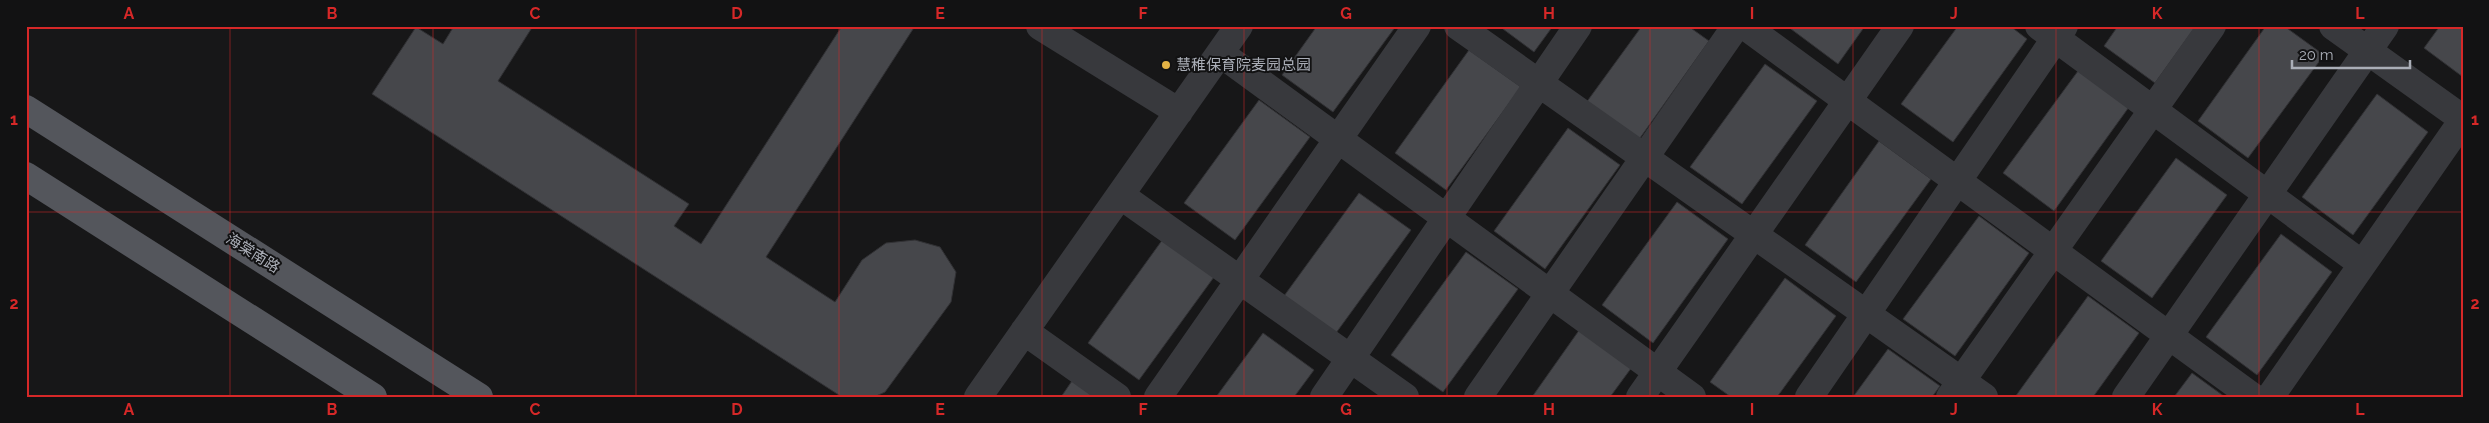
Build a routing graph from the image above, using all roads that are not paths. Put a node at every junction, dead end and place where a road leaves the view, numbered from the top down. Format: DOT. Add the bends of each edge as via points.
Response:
graph roads {
  1 [pos="1040,26"];
  2 [pos="1239,26"];
  3 [pos="1417,26"];
  4 [pos="1458,26"];
  5 [pos="1578,26"];
  6 [pos="1736,26"];
  7 [pos="1745,26"];
  8 [pos="1900,26"];
  9 [pos="2212,26"];
  10 [pos="2333,26"];
  11 [pos="2385,26"];
  12 [pos="2052,30"];
  13 [pos="2368,51"];
  14 [pos="1220,53"];
  15 [pos="1539,83"];
  16 [pos="1848,101"];
  17 [pos="26,110"];
  18 [pos="2152,110"];
  19 [pos="1179,112"];
  20 [pos="2463,120"];
  21 [pos="1338,139"];
  22 [pos="1645,158"];
  23 [pos="26,176"];
  24 [pos="1958,181"];
  25 [pos="1120,195"];
  26 [pos="2268,195"];
  27 [pos="1446,218"];
  28 [pos="1754,235"];
  29 [pos="2053,251"];
  30 [pos="2362,264"];
  31 [pos="1240,280"];
  32 [pos="1550,294"];
  33 [pos="1866,314"];
  34 [pos="1024,331"];
  35 [pos="2169,335"];
  36 [pos="1350,358"];
  37 [pos="1658,372"];
  38 [pos="1956,389"];
  39 [pos="373,397"];
  40 [pos="479,397"];
  41 [pos="978,397"];
  42 [pos="1117,397"];
  43 [pos="1158,397"];
  44 [pos="1324,397"];
  45 [pos="1405,397"];
  46 [pos="1478,397"];
  47 [pos="1640,397"];
  48 [pos="1692,397"];
  49 [pos="1809,397"];
  50 [pos="1984,397"];
  51 [pos="2126,397"];
  52 [pos="2253,397"];
  53 [pos="2270,397"];
  1 -- 19 [label="lane"];
  2 -- 14 [label="lane"];
  3 -- 21 [label="lane"];
  4 -- 15 [label="lane"];
  5 -- 15 [label="lane"];
  6 -- 22 [label="lane"];
  7 -- 16 [label="lane"];
  8 -- 16 [label="lane"];
  9 -- 18 [label="lane"];
  10 -- 13 [label="lane"];
  11 -- 13 [label="lane"];
  12 -- 18 [label="lane"];
  12 -- 24 [label="lane"];
  13 -- 20 [label="lane"];
  13 -- 26 [label="lane"];
  14 -- 19 [label="lane"];
  14 -- 21 [label="lane"];
  15 -- 22 [label="lane"];
  15 -- 27 [label="lane"];
  16 -- 24 [label="lane"];
  16 -- 28 [label="lane"];
  17 -- 40 [label="main road, 海棠南路"];
  18 -- 26 [label="lane"];
  18 -- 29 [label="lane"];
  19 -- 25 [label="lane"];
  20 -- 30 [label="lane"];
  21 -- 27 [label="lane"];
  21 -- 31 [label="lane"];
  22 -- 28 [label="lane"];
  22 -- 32 [label="lane"];
  23 -- 39 [label="main road"];
  24 -- 29 [label="lane"];
  24 -- 33 [label="lane"];
  25 -- 31 [label="lane"];
  25 -- 34 [label="lane"];
  26 -- 30 [label="lane"];
  26 -- 35 [label="lane"];
  27 -- 32 [label="lane"];
  27 -- 36 [label="lane"];
  28 -- 33 [label="lane"];
  28 -- 37 [label="lane"];
  29 -- 35 [label="lane"];
  29 -- 38 [label="lane"];
  30 -- 53 [label="lane"];
  31 -- 36 [label="lane"];
  31 -- 43 [label="lane"];
  32 -- 37 [label="lane"];
  32 -- 46 [label="lane"];
  33 -- 38 [label="lane"];
  33 -- 49 [label="lane"];
  34 -- 41 [label="lane"];
  34 -- 42 [label="lane"];
  35 -- 51 [label="lane"];
  35 -- 52 [label="lane"];
  36 -- 44 [label="lane"];
  36 -- 45 [label="lane"];
  37 -- 47 [label="lane"];
  37 -- 48 [label="lane"];
  38 -- 50 [label="lane"];
}
